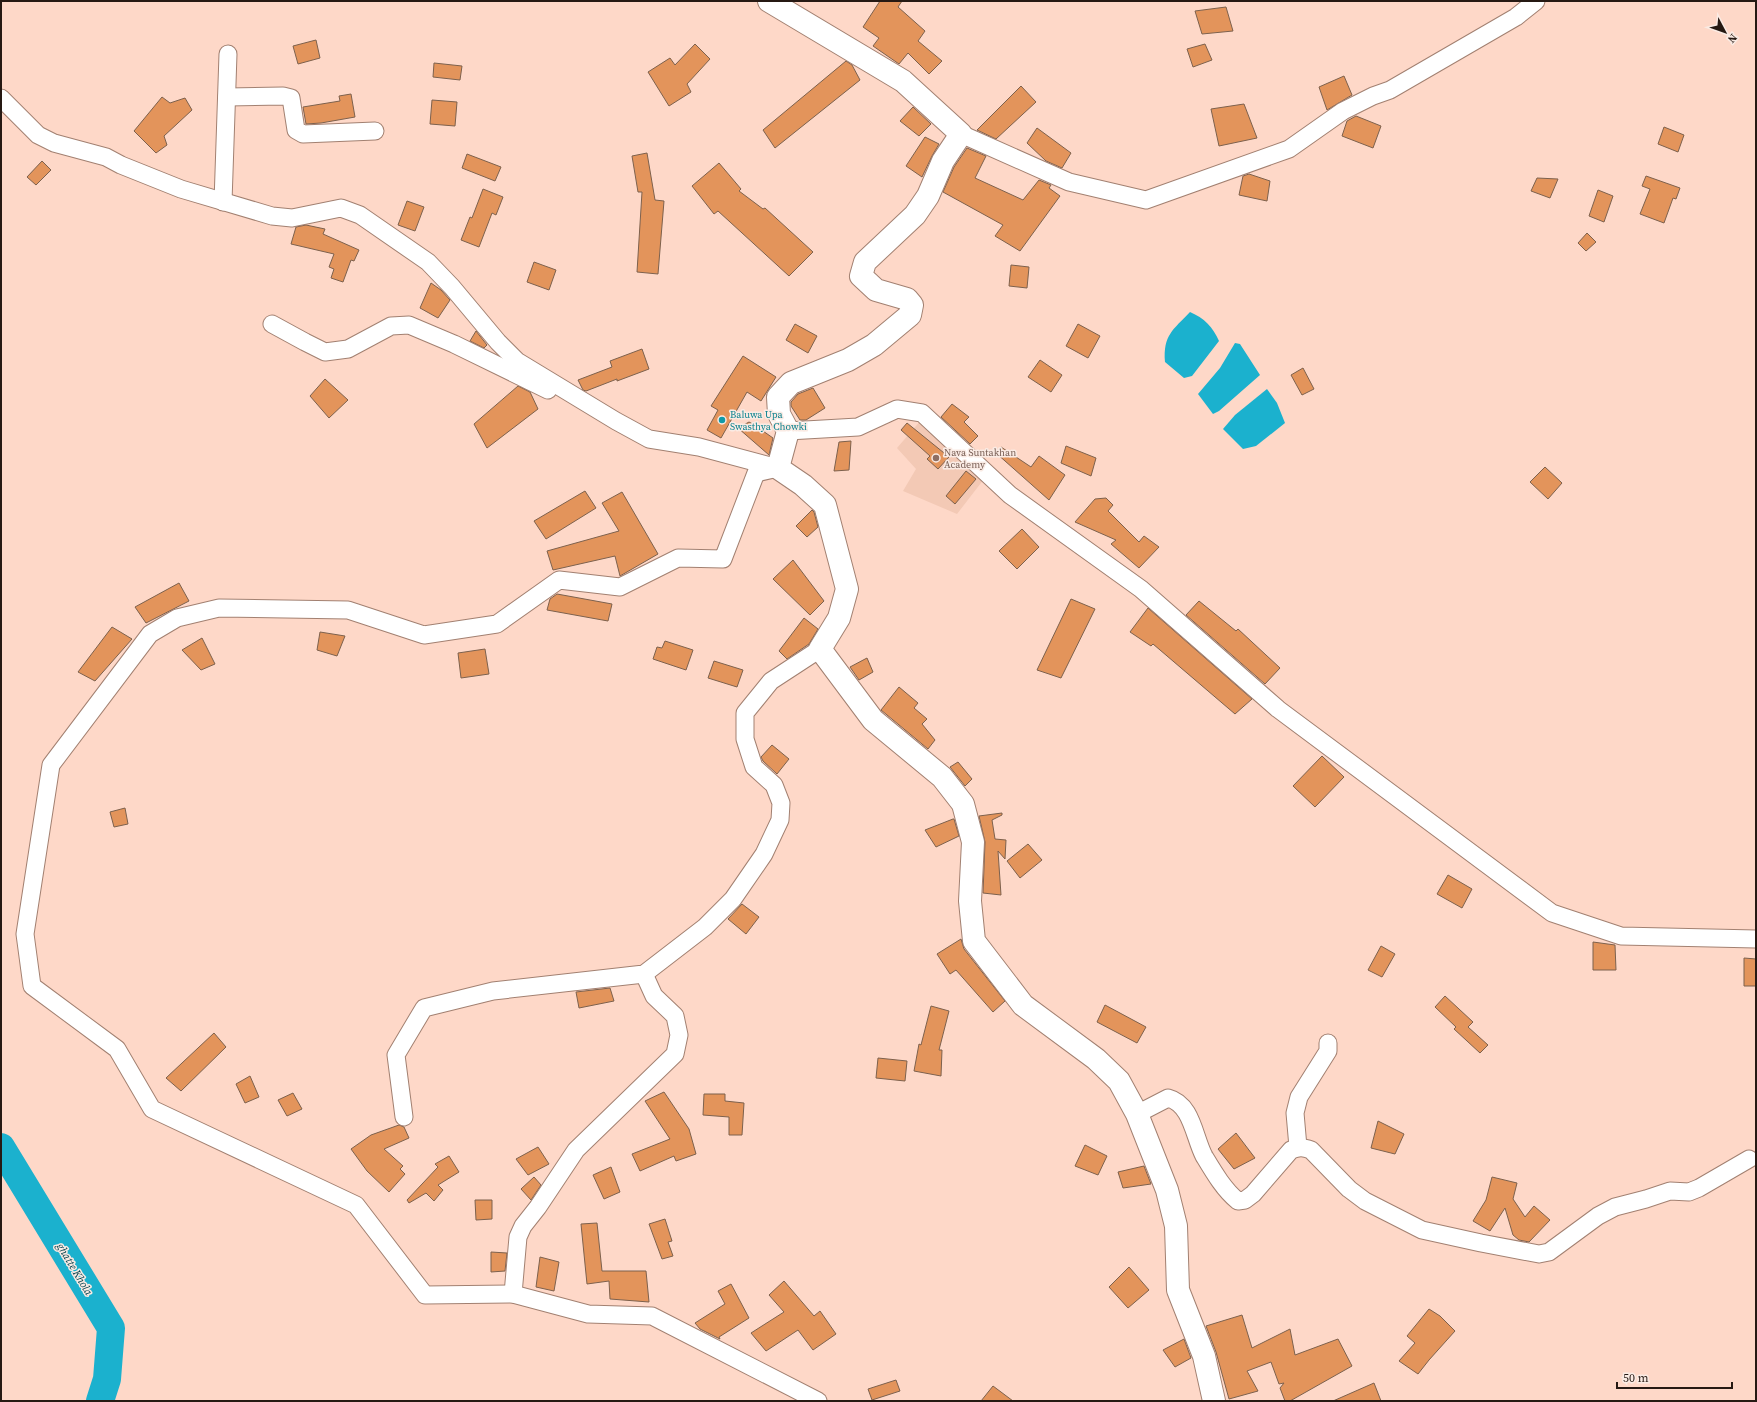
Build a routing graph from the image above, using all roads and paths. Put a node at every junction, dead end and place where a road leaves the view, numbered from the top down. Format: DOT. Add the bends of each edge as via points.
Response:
graph roads {
  1 [pos="769,1"];
  2 [pos="1536,1"];
  3 [pos="228,54"];
  4 [pos="227,97"];
  5 [pos="1,98"];
  6 [pos="375,131"];
  7 [pos="961,134"];
  8 [pos="223,202"];
  9 [pos="272,324"];
  10 [pos="588,403"];
  11 [pos="788,431"];
  12 [pos="778,468"];
  13 [pos="820,649"];
  14 [pos="1756,939"];
  15 [pos="644,974"];
  16 [pos="1328,1043"];
  17 [pos="1137,1114"];
  18 [pos="404,1117"];
  19 [pos="1298,1147"];
  20 [pos="1749,1159"];
  21 [pos="512,1294"];
  22 [pos="818,1401"];
  23 [pos="1214,1401"];
  1 -- 7 [label="street" via="903,81"];
  2 -- 7 [label="street" via="1516,17 1390,90 1343,111 1289,149 1146,200 1069,182"];
  3 -- 4 [label="street"];
  4 -- 6 [label="street" via="291,98 296,130 303,134"];
  4 -- 8 [label="street"];
  5 -- 8 [label="street" via="38,135 54,143 106,157 181,189"];
  7 -- 11 [label="street" via="915,215 865,262 861,276 876,290 907,299 912,305 910,315 874,346 848,360 791,383 778,397 779,414"];
  8 -- 10 [label="street" via="272,216 308,216 341,208 360,215 428,262 457,292 498,342 518,361"];
  9 -- 10 [label="street" via="325,352 348,350 390,326 409,325 560,396"];
  10 -- 12 [label="street" via="649,439 699,447"];
  11 -- 12 [label="street"];
  11 -- 14 [label="street" via="858,427 898,409 922,413 1010,495 1141,589 1278,709 1552,913 1621,936"];
  12 -- 13 [label="street" via="803,485 825,505 847,589 839,618"];
  12 -- 21 [label="street" via="756,473 723,559 678,558 620,587 558,580 497,624 424,635 348,610 219,608 177,618 150,634 51,765 25,934 32,986 117,1049 152,1110 356,1205 425,1295"];
  13 -- 15 [label="street" via="771,681 745,713 745,739 754,766 774,785 781,803 780,820 764,854 733,899 711,922"];
  13 -- 17 [label="street" via="873,720 942,777 963,804 973,842 970,901 974,941 1023,1005 1096,1059 1119,1081"];
  15 -- 18 [label="street" via="493,991 424,1008 396,1055"];
  15 -- 21 [label="street" via="654,996 675,1016 680,1035 675,1054 576,1150 523,1226 518,1237"];
  16 -- 19 [label="street" via="1328,1051 1296,1105"];
  17 -- 19 [label="street" via="1168,1098 1181,1104 1204,1155 1231,1195 1238,1201 1253,1194 1291,1150"];
  17 -- 23 [label="street" via="1167,1190 1176,1226 1178,1290 1204,1356"];
  19 -- 20 [label="street" via="1311,1150 1349,1189 1365,1201 1422,1230 1539,1254 1549,1252 1614,1207 1646,1200 1670,1191 1689,1192"];
  21 -- 22 [label="street" via="588,1314 652,1316"];
}
